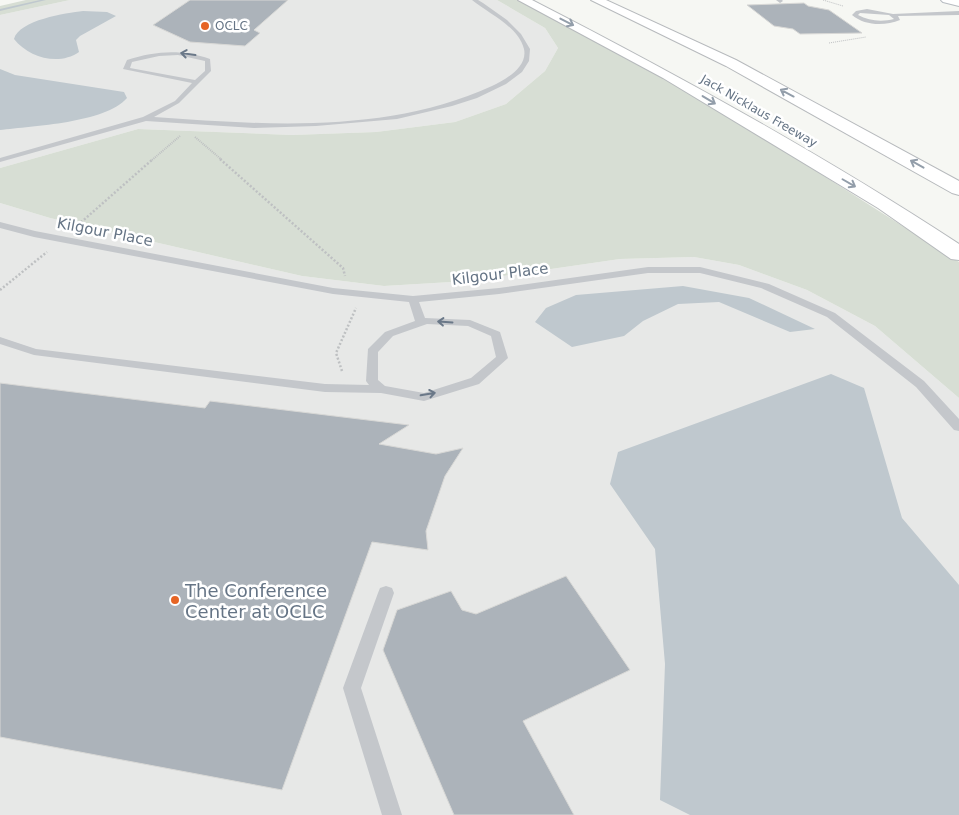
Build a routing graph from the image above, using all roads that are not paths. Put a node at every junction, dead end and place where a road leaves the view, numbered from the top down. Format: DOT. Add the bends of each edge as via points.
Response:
graph roads {
  1 [pos="475,0"];
  2 [pos="524,0"];
  3 [pos="597,0"];
  4 [pos="616,0"];
  5 [pos="947,0"];
  6 [pos="959,3"];
  7 [pos="959,13"];
  8 [pos="894,15"];
  9 [pos="657,53"];
  10 [pos="731,63"];
  11 [pos="196,82"];
  12 [pos="742,100"];
  13 [pos="146,119"];
  14 [pos="0,160"];
  15 [pos="868,175"];
  16 [pos="959,189"];
  17 [pos="901,195"];
  18 [pos="0,225"];
  19 [pos="959,254"];
  20 [pos="413,299"];
  21 [pos="421,322"];
  22 [pos="0,340"];
  23 [pos="380,389"];
  24 [pos="959,427"];
  25 [pos="386,593"];
  26 [pos="392,815"];
  1 -- 13 [label="lane" via="514,29 527,49 526,63 520,71 478,96 448,106 392,117 345,122 287,125"];
  2 -- 19 [label="main road, one-way" via="668,75 885,204"];
  3 -- 10 [label="main road, Jack Nicklaus Freeway"];
  4 -- 10 [label="main road"];
  5 -- 6 [label="main road"];
  7 -- 8 [label="lane"];
  8 -- 8 [label="lane" via="867,11 855,15 865,20 887,22 898,19"];
  9 -- 12 [label="main road, Jack Nicklaus Freeway"];
  16 -- 10 [label="main road, Jack Nicklaus Freeway, one-way"];
  11 -- 11 [label="lane, one-way" via="208,71 208,60 191,53 147,55 129,61 126,69"];
  11 -- 13 [label="lane" via="177,102"];
  13 -- 14 [label="lane"];
  15 -- 17 [label="main road"];
  18 -- 20 [label="lane, Kilgour Place" via="62,240 343,292"];
  20 -- 21 [label="lane"];
  20 -- 24 [label="lane, Kilgour Place" via="499,291 648,270 700,270 764,286 831,315 920,384"];
  21 -- 23 [label="lane" via="389,334 372,351 372,381"];
  23 -- 21 [label="lane, one-way" via="424,396 475,381 502,358 496,334 470,323"];
  22 -- 23 [label="lane" via="34,352 325,388"];
  25 -- 26 [label="lane" via="352,688"];
}
